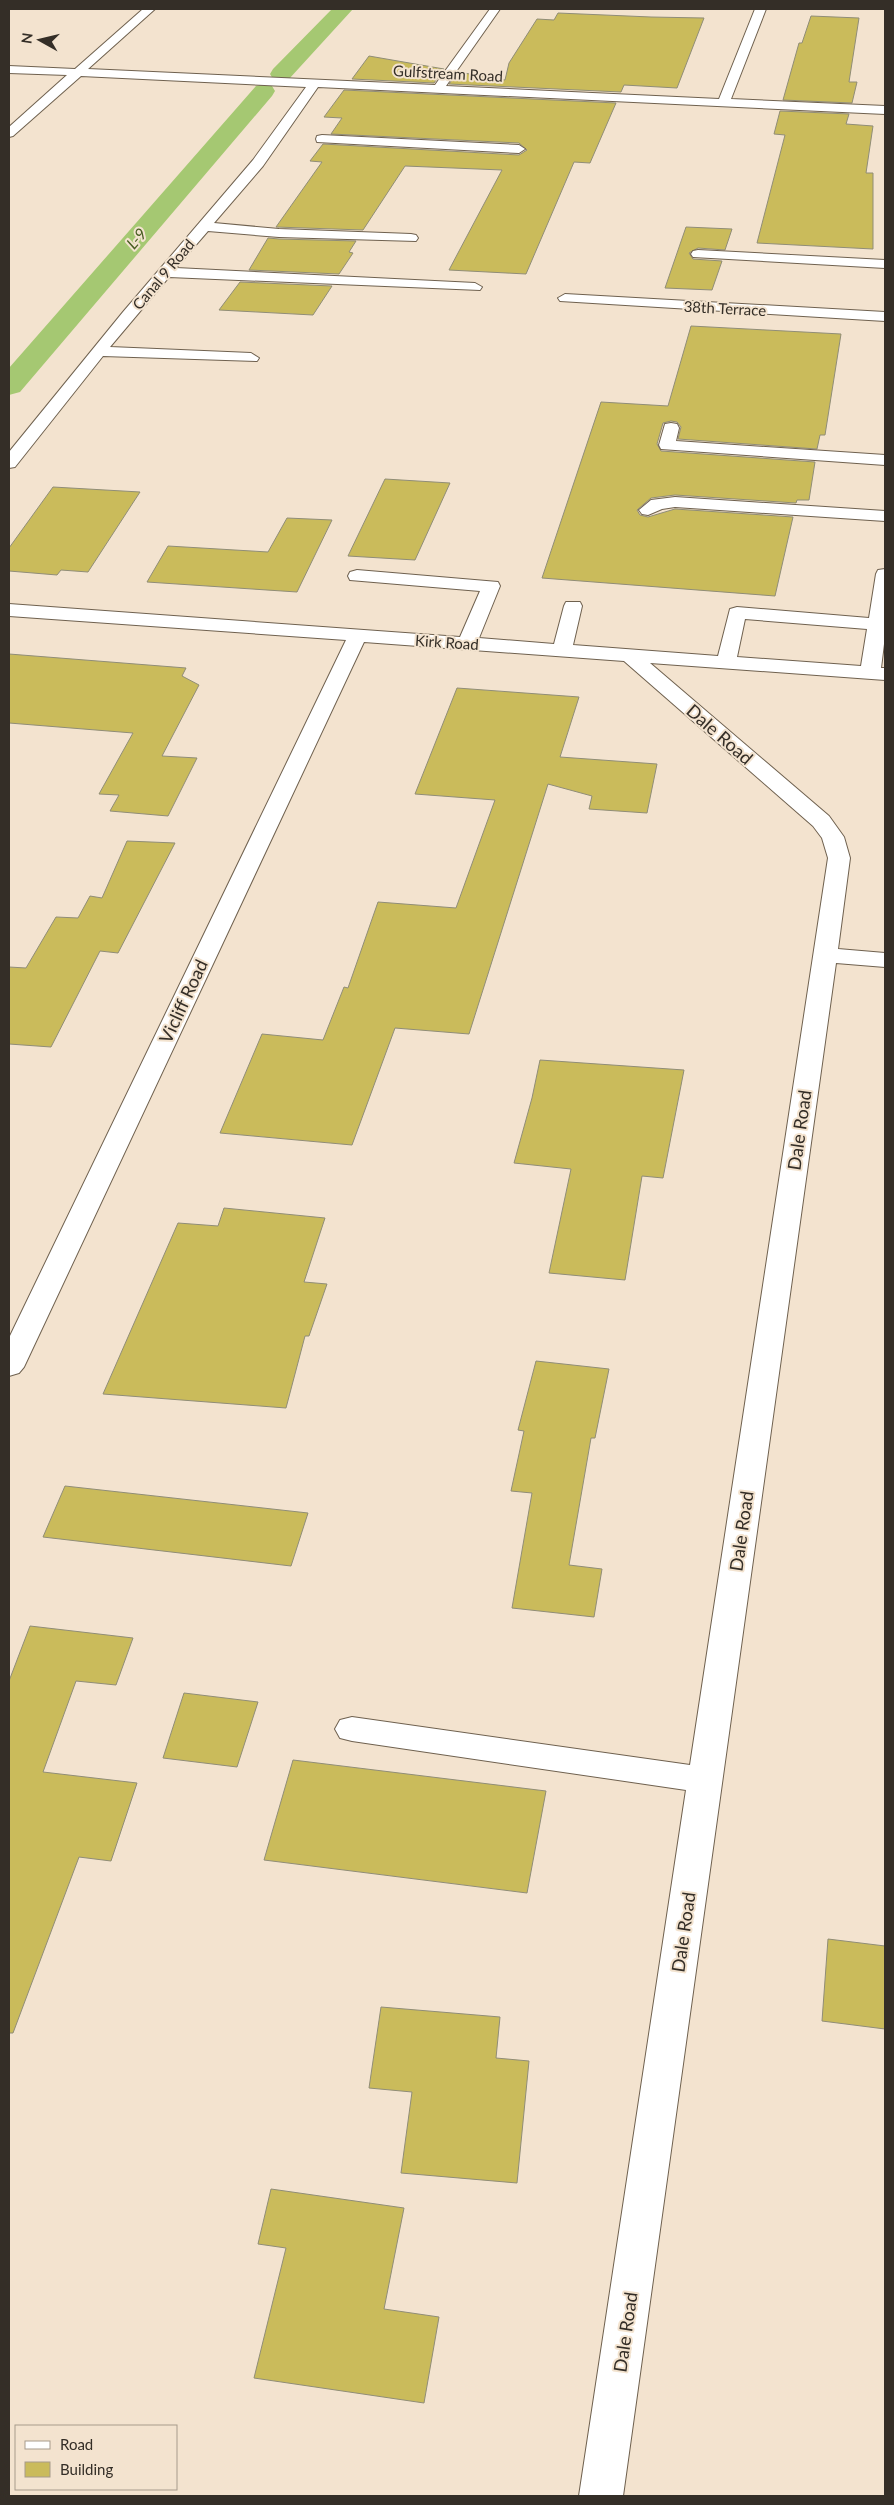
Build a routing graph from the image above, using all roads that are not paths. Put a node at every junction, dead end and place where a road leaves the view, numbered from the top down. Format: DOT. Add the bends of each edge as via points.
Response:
graph roads {
  1 [pos="149,9"];
  2 [pos="495,9"];
  3 [pos="761,9"];
  4 [pos="9,69"];
  5 [pos="78,72"];
  6 [pos="315,84"];
  7 [pos="438,89"];
  8 [pos="652,99"];
  9 [pos="724,102"];
  10 [pos="885,110"];
  11 [pos="644,114"];
  12 [pos="9,134"];
  13 [pos="313,139"];
  14 [pos="519,149"];
  15 [pos="204,226"];
  16 [pos="411,238"];
  17 [pos="698,254"];
  18 [pos="885,264"];
  19 [pos="164,272"];
  20 [pos="475,287"];
  21 [pos="565,298"];
  22 [pos="885,317"];
  23 [pos="99,352"];
  24 [pos="251,358"];
  25 [pos="671,428"];
  26 [pos="885,460"];
  27 [pos="9,463"];
  28 [pos="648,510"];
  29 [pos="885,516"];
  30 [pos="885,574"];
  31 [pos="357,576"];
  32 [pos="574,606"];
  33 [pos="9,610"];
  34 [pos="878,624"];
  35 [pos="358,635"];
  36 [pos="467,643"];
  37 [pos="562,650"];
  38 [pos="629,656"];
  39 [pos="726,663"];
  40 [pos="878,674"];
  41 [pos="825,955"];
  42 [pos="885,960"];
  43 [pos="9,1367"];
  44 [pos="352,1729"];
  45 [pos="705,1780"];
  46 [pos="601,2496"];
  1 -- 5 [label="street"];
  2 -- 7 [label="street"];
  3 -- 9 [label="street"];
  4 -- 5 [label="street, Gulfstream Road"];
  5 -- 6 [label="street, Gulfstream Road"];
  5 -- 12 [label="street"];
  6 -- 7 [label="street, Gulfstream Road"];
  6 -- 15 [label="street, Canal 9 Road" via="283,138"];
  7 -- 8 [label="street, Gulfstream Road"];
  8 -- 9 [label="street, Gulfstream Road"];
  8 -- 11 [label="street"];
  9 -- 10 [label="street, Gulfstream Road"];
  13 -- 14 [label="street"];
  15 -- 16 [label="street"];
  15 -- 19 [label="street, Canal 9 Road"];
  17 -- 18 [label="street"];
  19 -- 20 [label="street"];
  19 -- 23 [label="street, Canal 9 Road"];
  21 -- 22 [label="street, 38th Terrace"];
  23 -- 24 [label="street"];
  23 -- 27 [label="street, Canal 9 Road"];
  25 -- 26 [label="street" via="667,445"];
  28 -- 29 [label="street" via="657,504 674,502"];
  30 -- 34 [label="street"];
  31 -- 36 [label="street" via="491,586"];
  32 -- 37 [label="street"];
  33 -- 35 [label="street, Kirk Road"];
  34 -- 39 [label="street" via="737,613"];
  34 -- 40 [label="street"];
  35 -- 36 [label="street, Kirk Road"];
  35 -- 43 [label="street, Vicliff Road"];
  36 -- 37 [label="street, Kirk Road"];
  37 -- 38 [label="street, Kirk Road"];
  38 -- 39 [label="street, Kirk Road"];
  38 -- 41 [label="street, Dale Road" via="821,821 833,837 839,858"];
  39 -- 40 [label="street, Kirk Road"];
  41 -- 42 [label="street"];
  41 -- 45 [label="street, Dale Road"];
  44 -- 45 [label="street"];
  45 -- 46 [label="street, Dale Road"];
}
